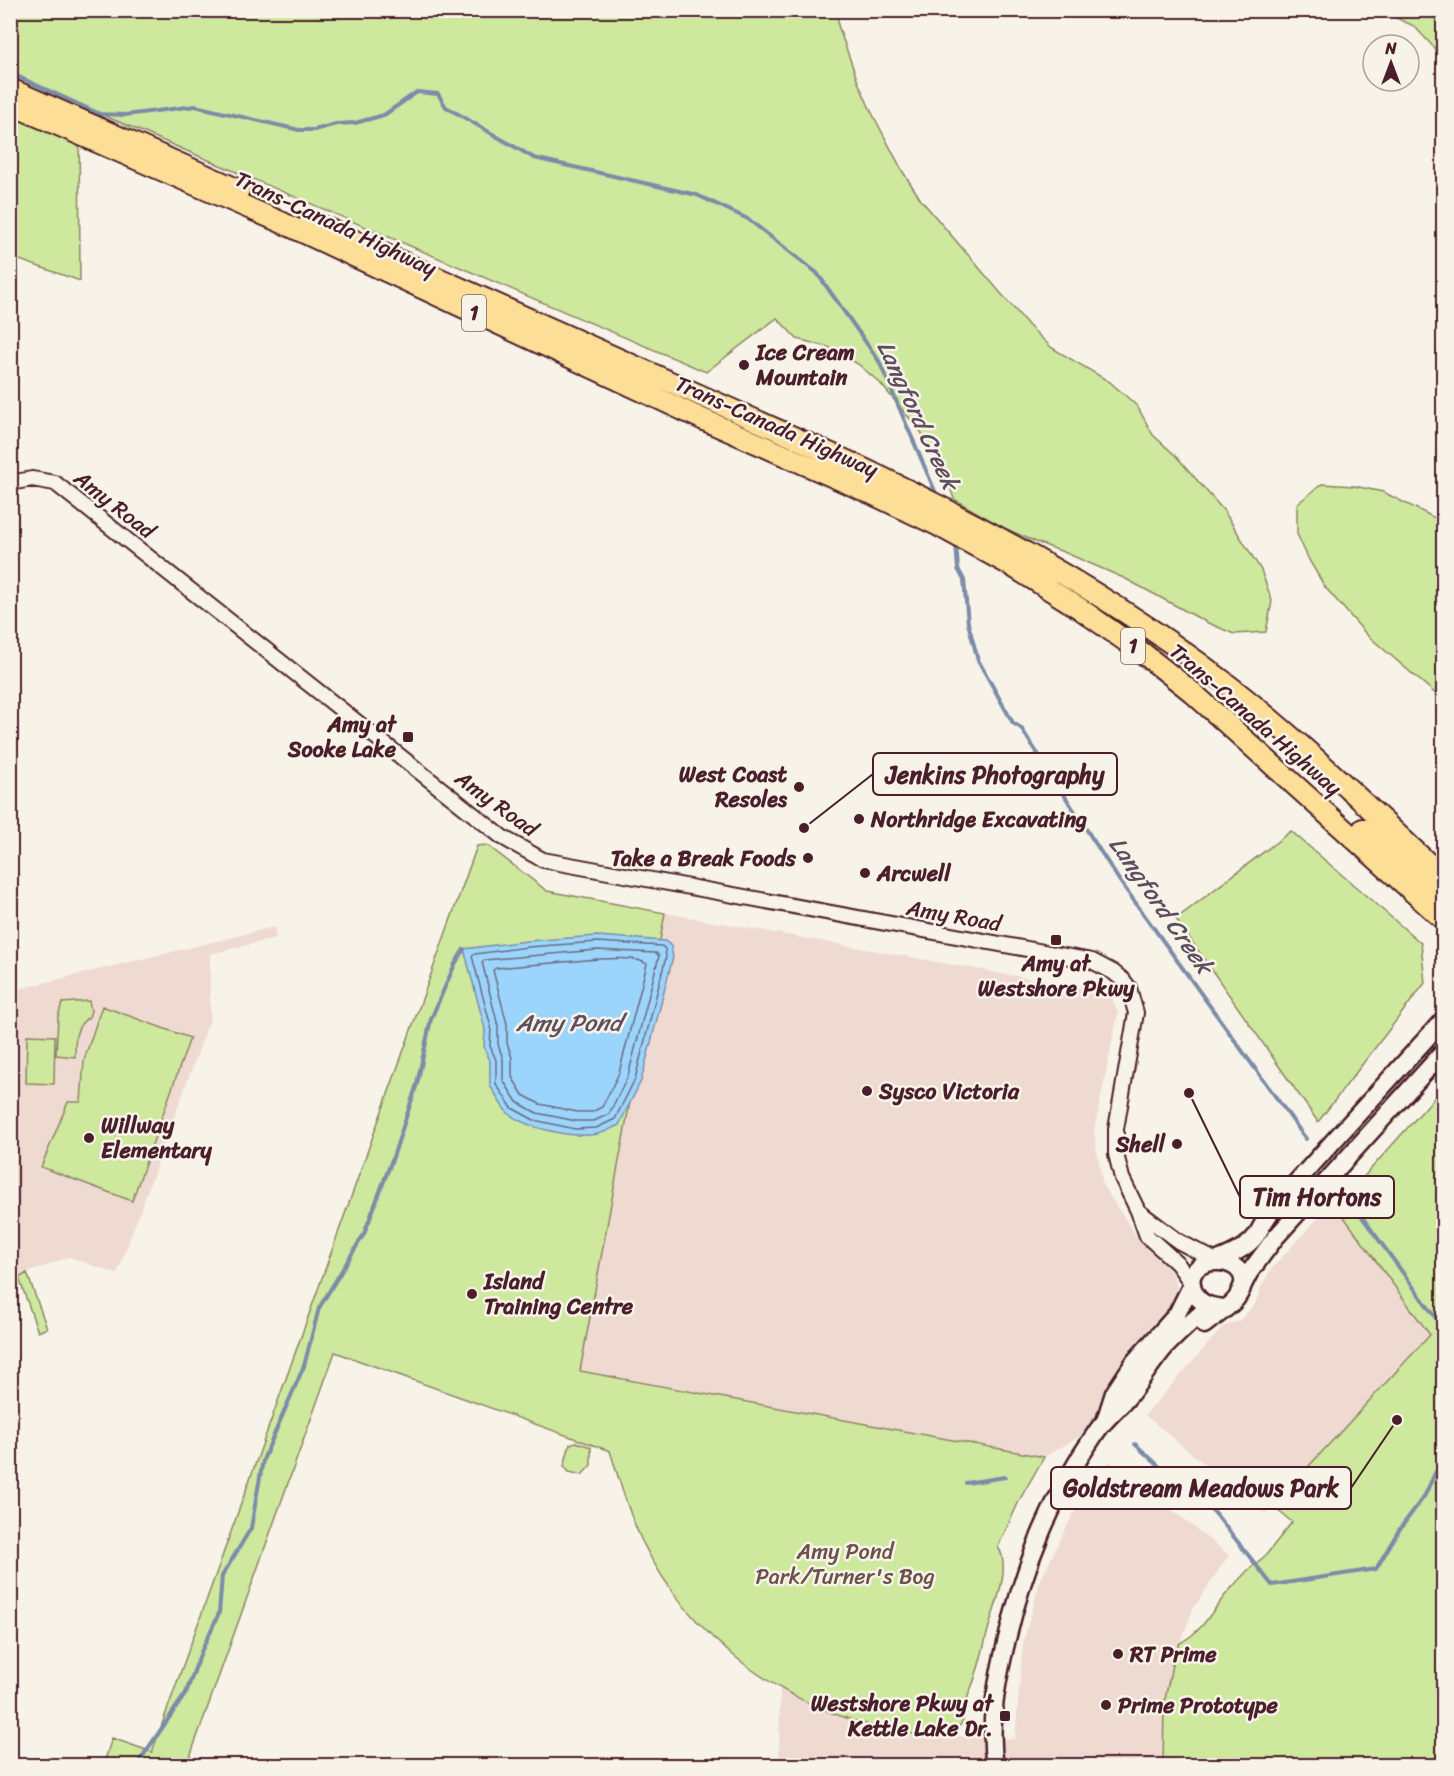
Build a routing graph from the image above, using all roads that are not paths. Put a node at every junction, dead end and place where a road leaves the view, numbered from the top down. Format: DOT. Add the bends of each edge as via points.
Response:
graph roads {
  1 [pos="10,89"];
  2 [pos="10,104"];
  3 [pos="641,369"];
  4 [pos="10,483"];
  5 [pos="937,525"];
  6 [pos="1308,795"];
  7 [pos="1443,878"];
  8 [pos="1443,898"];
  9 [pos="1443,920"];
  10 [pos="1443,1019"];
  11 [pos="1443,1051"];
  12 [pos="1138,1210"];
  13 [pos="1209,1257"];
  14 [pos="1192,1284"];
  15 [pos="1239,1293"];
  16 [pos="1218,1307"];
  17 [pos="1106,1419"];
  18 [pos="992,1761"];
  1 -- 3 [label="highway, Trans-Canada Highway / 1"];
  2 -- 5 [label="highway, Trans-Canada Highway / 1" via="292,228"];
  3 -- 5 [label="highway" via="653,384 868,484"];
  3 -- 7 [label="highway, Trans-Canada Highway / 1" via="912,491 1109,603 1259,710"];
  4 -- 12 [label="street, Amy Road" via="32,479 55,483 502,837 543,860 1092,961 1113,972 1129,988 1136,1013 1116,1130 1116,1154 1122,1178"];
  5 -- 6 [label="highway, Trans-Canada Highway / 1" via="1012,566 1144,654"];
  6 -- 8 [label="highway" via="1345,814"];
  6 -- 9 [label="highway, Trans-Canada Highway / 1"];
  10 -- 13 [label="main road" via="1321,1154 1244,1247 1234,1253"];
  11 -- 15 [label="main road" via="1275,1238"];
  12 -- 13 [label="street, Amy Road" via="1178,1241"];
  12 -- 14 [label="street, Amy Road" via="1147,1236 1177,1263"];
  13 -- 14 [label="main road"];
  13 -- 15 [label="main road" via="1239,1271"];
  14 -- 16 [label="main road" via="1196,1296"];
  14 -- 17 [label="main road" via="1177,1314 1135,1361 1114,1393"];
  15 -- 16 [label="main road" via="1234,1301"];
  16 -- 17 [label="main road" via="1153,1364"];
  17 -- 18 [label="main road" via="1076,1464 1024,1574 998,1675"];
}
